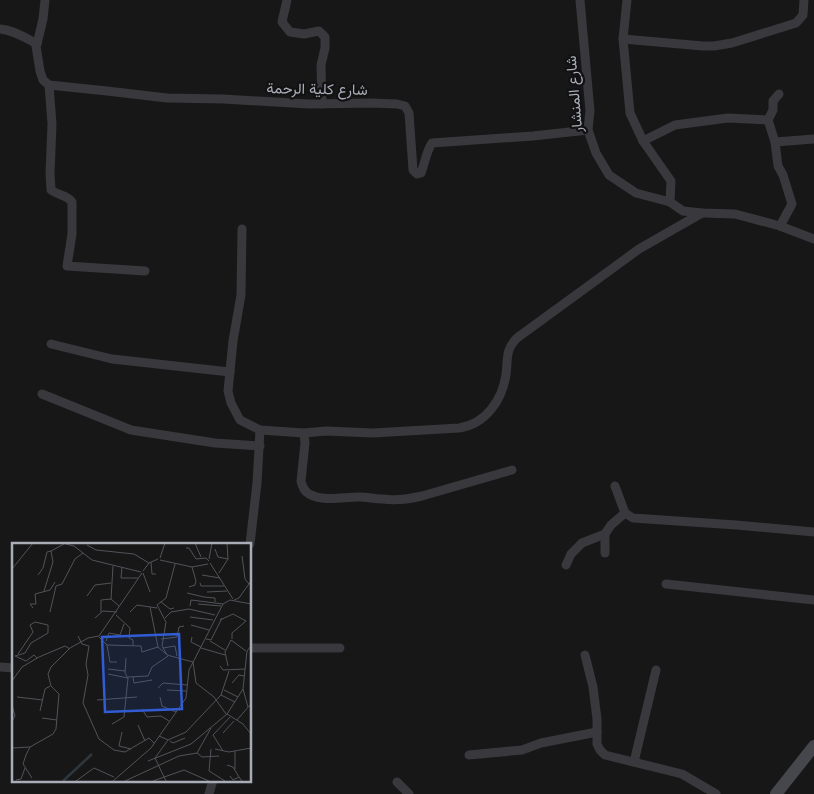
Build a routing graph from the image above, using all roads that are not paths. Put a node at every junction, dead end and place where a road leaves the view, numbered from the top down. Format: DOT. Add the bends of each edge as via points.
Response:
graph roads {
  1 [pos="45,0"];
  2 [pos="287,0"];
  3 [pos="580,0"];
  4 [pos="627,0"];
  5 [pos="804,0"];
  6 [pos="0,29"];
  7 [pos="624,39"];
  8 [pos="37,44"];
  9 [pos="49,85"];
  10 [pos="780,94"];
  11 [pos="322,104"];
  12 [pos="768,120"];
  13 [pos="588,130"];
  14 [pos="814,138"];
  15 [pos="643,141"];
  16 [pos="775,142"];
  17 [pos="670,202"];
  18 [pos="702,213"];
  19 [pos="780,226"];
  20 [pos="242,229"];
  21 [pos="814,239"];
  22 [pos="145,271"];
  23 [pos="51,344"];
  24 [pos="230,372"];
  25 [pos="42,394"];
  26 [pos="260,430"];
  27 [pos="304,433"];
  28 [pos="260,446"];
  29 [pos="512,470"];
  30 [pos="615,486"];
  31 [pos="625,513"];
  32 [pos="814,532"];
  33 [pos="605,534"];
  34 [pos="250,543"];
  35 [pos="605,553"];
  36 [pos="566,565"];
  37 [pos="666,584"];
  38 [pos="814,600"];
  39 [pos="251,648"];
  40 [pos="340,648"];
  41 [pos="585,655"];
  42 [pos="656,670"];
  43 [pos="597,732"];
  44 [pos="814,746"];
  45 [pos="469,755"];
  46 [pos="634,762"];
  47 [pos="213,782"];
  48 [pos="397,782"];
  49 [pos="209,794"];
  50 [pos="409,794"];
  51 [pos="716,794"];
  52 [pos="776,794"];
  1 -- 8 [label="street"];
  2 -- 11 [label="street" via="282,22 290,32 319,31 325,37 321,65"];
  3 -- 13 [label="street, شارع المنشار" via="590,111"];
  4 -- 7 [label="street"];
  5 -- 7 [label="street" via="803,16 796,23 723,45"];
  6 -- 8 [label="street"];
  7 -- 15 [label="street" via="630,113"];
  8 -- 9 [label="street" via="40,71"];
  9 -- 11 [label="street, شارع كلية الرحمة" via="167,98"];
  9 -- 22 [label="street" via="51,190 72,202 67,266"];
  10 -- 12 [label="street" via="774,101"];
  11 -- 13 [label="street, شارع كلية الرحمة" via="405,106 409,113 413,170 417,174 422,174 432,143"];
  12 -- 15 [label="street" via="728,118 675,125"];
  12 -- 16 [label="street"];
  13 -- 17 [label="street, شارع المنشار" via="609,175 636,193"];
  14 -- 16 [label="street"];
  15 -- 17 [label="street" via="671,182"];
  16 -- 19 [label="street" via="778,166 792,204"];
  17 -- 18 [label="street, شارع المنشار" via="683,211"];
  18 -- 19 [label="street, شارع المنشار" via="735,214"];
  18 -- 27 [label="street" via="639,249 517,338 508,352 504,383 497,400 485,416 472,425 373,433"];
  19 -- 21 [label="street, شارع المنشار"];
  20 -- 24 [label="street" via="241,295"];
  23 -- 24 [label="street" via="112,359"];
  24 -- 26 [label="street" via="228,391 233,407 240,420"];
  25 -- 28 [label="street" via="131,430 215,443"];
  26 -- 27 [label="street"];
  26 -- 28 [label="street"];
  27 -- 29 [label="street" via="302,486 308,493 323,498 411,498"];
  28 -- 34 [label="street"];
  30 -- 31 [label="street"];
  31 -- 32 [label="street" via="633,518"];
  31 -- 33 [label="street"];
  33 -- 35 [label="street"];
  33 -- 36 [label="street" via="582,543"];
  37 -- 38 [label="street"];
  39 -- 40 [label="street"];
  41 -- 43 [label="street" via="593,688"];
  42 -- 46 [label="street"];
  43 -- 45 [label="street" via="522,750"];
  43 -- 46 [label="street" via="601,752"];
  44 -- 52 [label="main road"];
  46 -- 51 [label="street" via="682,774"];
  47 -- 49 [label="street"];
  48 -- 50 [label="street"];
}
